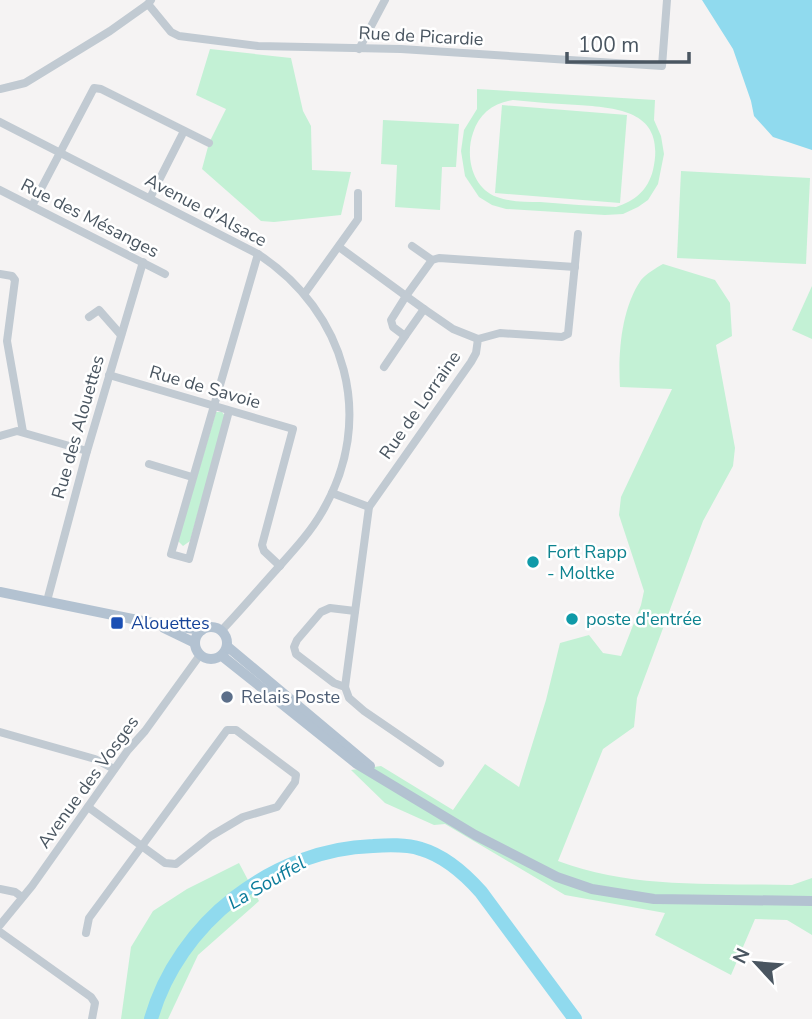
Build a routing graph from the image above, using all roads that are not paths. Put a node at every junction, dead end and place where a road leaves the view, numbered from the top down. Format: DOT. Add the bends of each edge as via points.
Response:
graph roads {
  1 [pos="385,0"];
  2 [pos="667,0"];
  3 [pos="149,2"];
  4 [pos="359,48"];
  5 [pos="0,89"];
  6 [pos="0,121"];
  7 [pos="184,131"];
  8 [pos="209,144"];
  9 [pos="60,153"];
  10 [pos="0,190"];
  11 [pos="358,193"];
  12 [pos="150,198"];
  13 [pos="32,206"];
  14 [pos="578,234"];
  15 [pos="412,246"];
  16 [pos="339,247"];
  17 [pos="258,254"];
  18 [pos="432,260"];
  19 [pos="143,262"];
  20 [pos="575,267"];
  21 [pos="0,274"];
  22 [pos="165,274"];
  23 [pos="305,293"];
  24 [pos="406,296"];
  25 [pos="424,309"];
  26 [pos="89,317"];
  27 [pos="121,335"];
  28 [pos="405,336"];
  29 [pos="478,340"];
  30 [pos="4,341"];
  31 [pos="384,367"];
  32 [pos="109,375"];
  33 [pos="214,406"];
  34 [pos="229,411"];
  35 [pos="23,432"];
  36 [pos="0,436"];
  37 [pos="87,451"];
  38 [pos="149,464"];
  39 [pos="192,477"];
  40 [pos="332,493"];
  41 [pos="369,508"];
  42 [pos="280,566"];
  43 [pos="0,592"];
  44 [pos="47,601"];
  45 [pos="355,611"];
  46 [pos="152,623"];
  47 [pos="202,630"];
  48 [pos="222,630"];
  49 [pos="195,643"];
  50 [pos="225,651"];
  51 [pos="200,655"];
  52 [pos="345,687"];
  53 [pos="0,732"];
  54 [pos="440,763"];
  55 [pos="114,769"];
  56 [pos="88,807"];
  57 [pos="142,846"];
  58 [pos="0,890"];
  59 [pos="22,897"];
  60 [pos="812,901"];
  61 [pos="0,925"];
  62 [pos="0,932"];
  63 [pos="86,933"];
  64 [pos="92,1019"];
  1 -- 4 [label="street"];
  2 -- 4 [label="street, Rue de Picardie" via="662,66"];
  3 -- 4 [label="street, Rue de Picardie" via="179,36 258,46"];
  3 -- 5 [label="street" via="25,83"];
  6 -- 9 [label="street, Avenue d'Alsace"];
  7 -- 8 [label="street"];
  7 -- 9 [label="street" via="94,88"];
  7 -- 12 [label="street"];
  9 -- 12 [label="street, Avenue d'Alsace"];
  9 -- 13 [label="street"];
  10 -- 13 [label="street, Rue des Mésanges"];
  11 -- 16 [label="street" via="358,219"];
  12 -- 17 [label="street, Avenue d'Alsace"];
  13 -- 19 [label="street, Rue des Mésanges"];
  14 -- 20 [label="street, Rue de Lorraine"];
  15 -- 18 [label="street"];
  16 -- 23 [label="street"];
  16 -- 24 [label="street"];
  17 -- 23 [label="street, Avenue d'Alsace"];
  17 -- 33 [label="street"];
  18 -- 20 [label="street"];
  18 -- 24 [label="street"];
  19 -- 22 [label="street, Rue des Mésanges"];
  19 -- 27 [label="street, Rue des Alouettes"];
  20 -- 29 [label="street, Rue de Lorraine" via="570,327 565,336 500,333"];
  21 -- 30 [label="street" via="14,278 16,285"];
  23 -- 40 [label="street, Avenue d'Alsace" via="331,333 349,402 347,446"];
  24 -- 25 [label="street"];
  24 -- 28 [label="street" via="391,320"];
  25 -- 28 [label="street"];
  25 -- 29 [label="street"];
  26 -- 27 [label="street" via="99,310"];
  27 -- 32 [label="street, Rue des Alouettes"];
  28 -- 31 [label="street"];
  29 -- 41 [label="street, Rue de Lorraine" via="471,362"];
  30 -- 35 [label="street"];
  32 -- 33 [label="street, Rue de Savoie"];
  32 -- 37 [label="street, Rue des Alouettes"];
  33 -- 34 [label="street, Rue de Savoie"];
  33 -- 39 [label="street"];
  34 -- 39 [label="street" via="188,559 171,554"];
  34 -- 42 [label="street, Rue de Savoie" via="293,429 261,545"];
  35 -- 36 [label="street"];
  35 -- 37 [label="street"];
  37 -- 44 [label="street, Rue des Alouettes"];
  38 -- 39 [label="street"];
  40 -- 41 [label="street"];
  40 -- 42 [label="street, Avenue d'Alsace"];
  41 -- 45 [label="street, Rue de Lorraine"];
  42 -- 48 [label="street, Avenue d'Alsace"];
  43 -- 44 [label="main road"];
  44 -- 46 [label="main road"];
  45 -- 52 [label="street, Rue de Lorraine"];
  45 -- 52 [label="street" via="330,608 321,612 294,647 296,654"];
  46 -- 47 [label="main road"];
  46 -- 49 [label="main road"];
  47 -- 48 [label="main road"];
  47 -- 49 [label="main road"];
  48 -- 50 [label="main road" via="227,638"];
  49 -- 51 [label="main road"];
  50 -- 51 [label="main road" via="213,660"];
  50 -- 60 [label="main road" via="385,780 517,858 566,881 654,899"];
  51 -- 55 [label="street, Avenue des Vosges"];
  52 -- 54 [label="street" via="349,698 364,711"];
  53 -- 55 [label="street" via="95,759"];
  55 -- 56 [label="street, Avenue des Vosges"];
  56 -- 57 [label="street"];
  56 -- 59 [label="street, Avenue des Vosges"];
  57 -- 57 [label="street" via="165,863 176,864 243,817 277,807 296,775 236,730 227,730"];
  57 -- 63 [label="street" via="89,918"];
  58 -- 59 [label="street"];
  59 -- 61 [label="street, Avenue des Vosges"];
  62 -- 64 [label="street" via="90,997 95,1003"];
}
